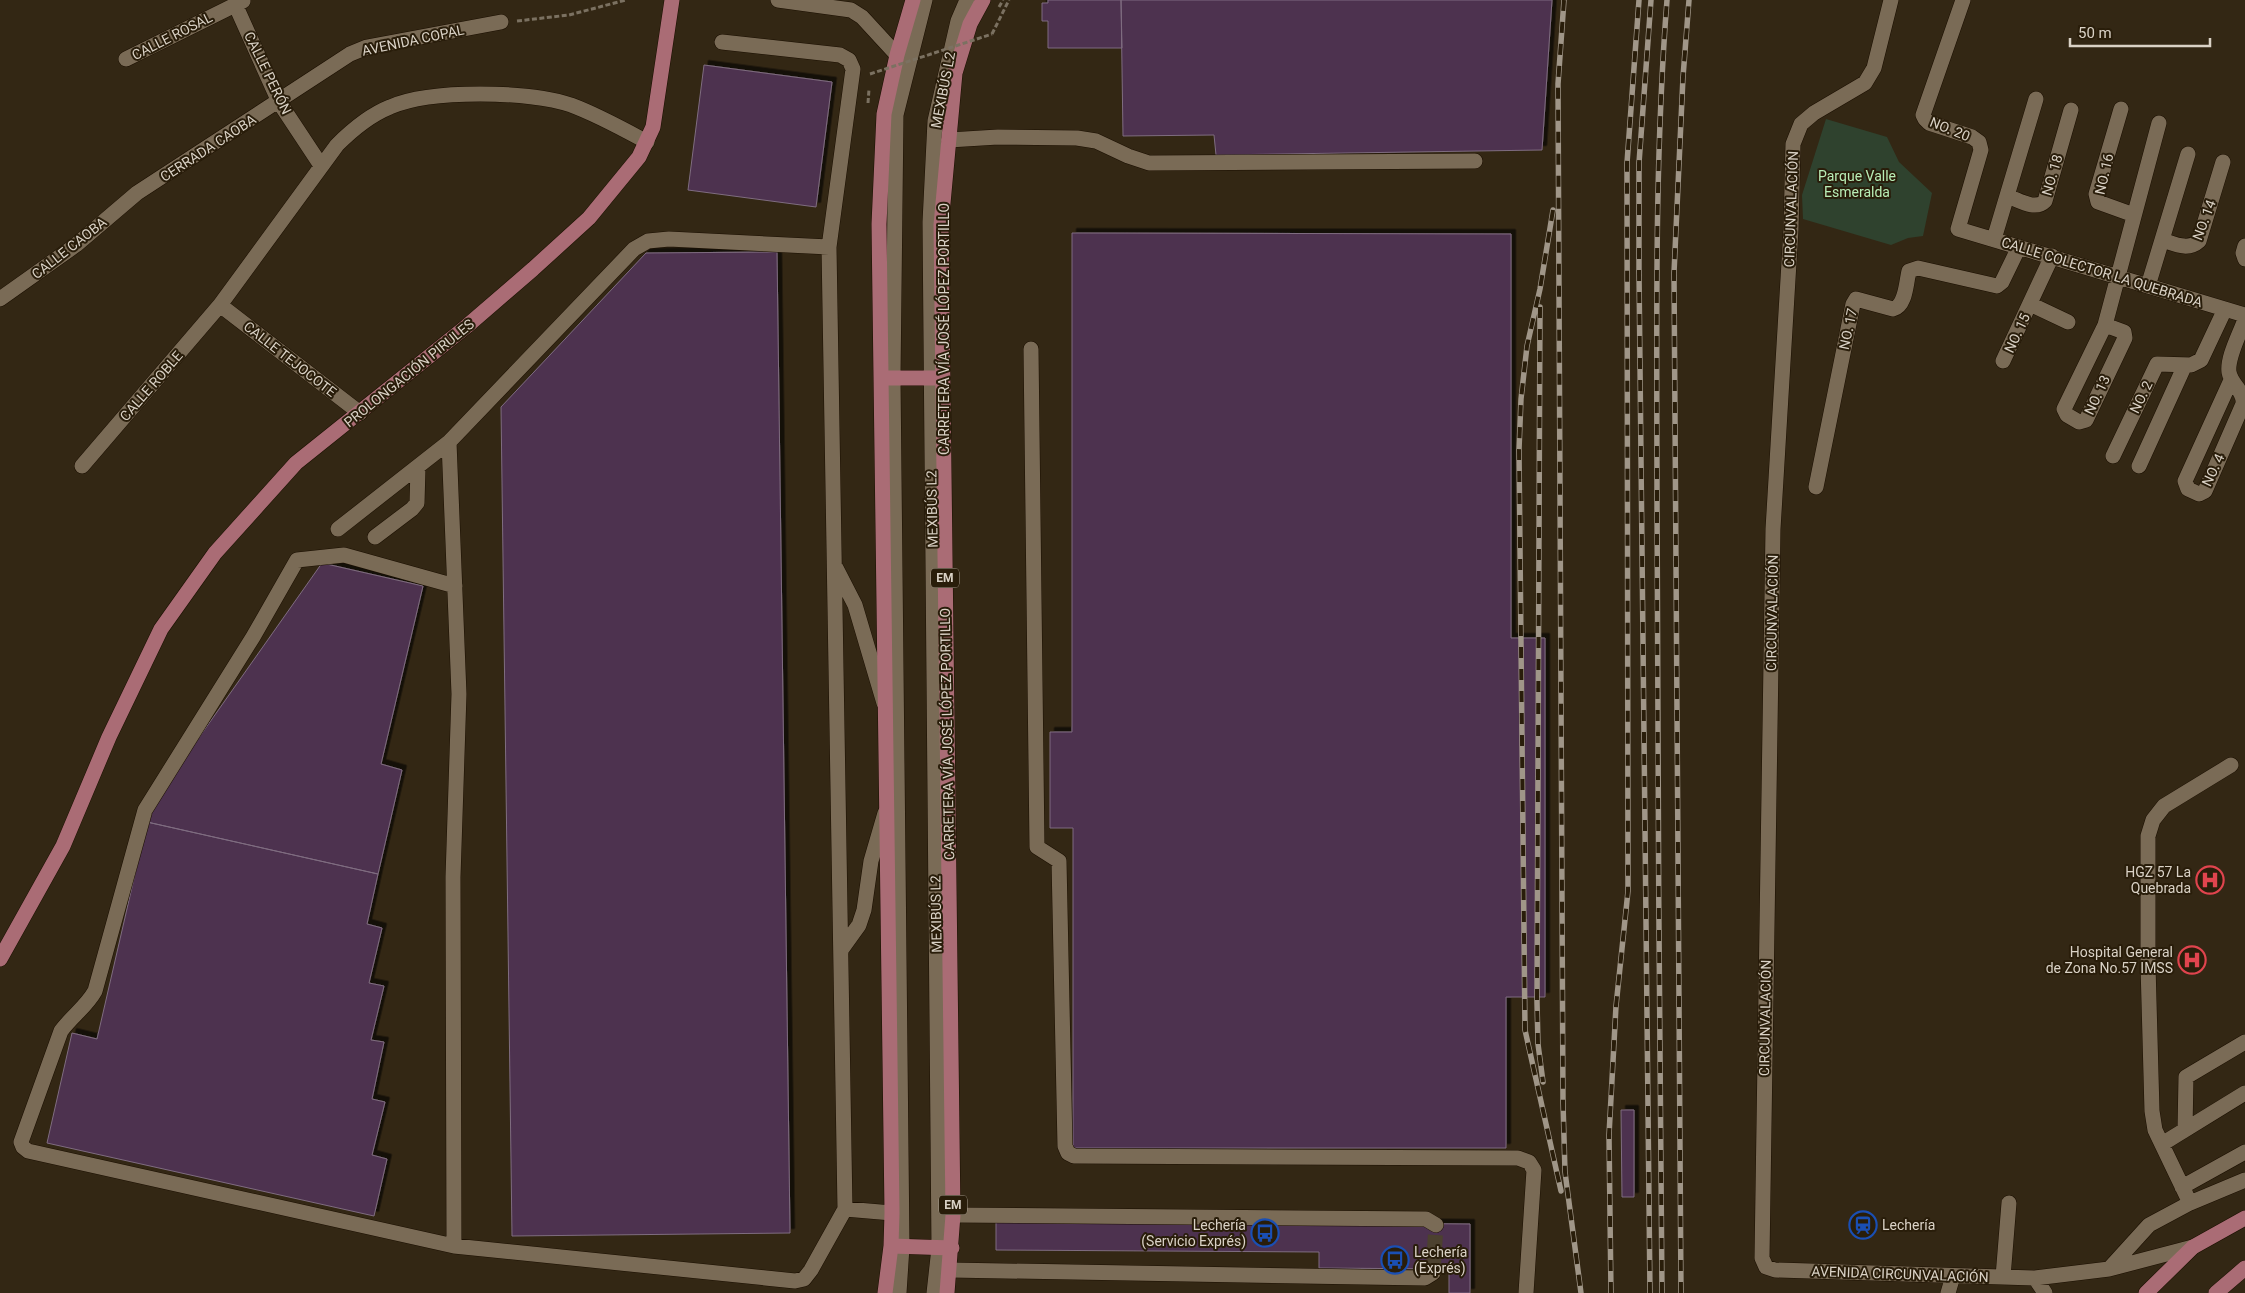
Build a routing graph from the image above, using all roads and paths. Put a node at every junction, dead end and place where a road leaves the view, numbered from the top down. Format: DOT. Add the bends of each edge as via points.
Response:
graph roads {
  1 [pos="626,0"];
  2 [pos="672,0"];
  3 [pos="778,0"];
  4 [pos="914,0"];
  5 [pos="926,0"];
  6 [pos="967,0"];
  7 [pos="982,0"];
  8 [pos="1009,0"];
  9 [pos="1891,0"];
  10 [pos="1963,0"];
  11 [pos="240,2"];
  12 [pos="501,22"];
  13 [pos="722,42"];
  14 [pos="897,55"];
  15 [pos="126,59"];
  16 [pos="870,74"];
  17 [pos="2036,99"];
  18 [pos="280,102"];
  19 [pos="2121,109"];
  20 [pos="2071,110"];
  21 [pos="2159,124"];
  22 [pos="949,140"];
  23 [pos="647,142"];
  24 [pos="2188,154"];
  25 [pos="1474,161"];
  26 [pos="2223,162"];
  27 [pos="320,164"];
  28 [pos="137,194"];
  29 [pos="2007,196"];
  30 [pos="2134,215"];
  31 [pos="1958,229"];
  32 [pos="1994,239"];
  33 [pos="2162,240"];
  34 [pos="2245,246"];
  35 [pos="829,247"];
  36 [pos="2019,247"];
  37 [pos="2052,256"];
  38 [pos="2245,259"];
  39 [pos="2117,276"];
  40 [pos="2148,286"];
  41 [pos="0,299"];
  42 [pos="2030,304"];
  43 [pos="220,305"];
  44 [pos="2225,309"];
  45 [pos="2245,315"];
  46 [pos="2245,319"];
  47 [pos="2068,322"];
  48 [pos="2105,325"];
  49 [pos="1031,349"];
  50 [pos="2003,362"];
  51 [pos="2185,364"];
  52 [pos="887,378"];
  53 [pos="937,378"];
  54 [pos="2231,380"];
  55 [pos="360,413"];
  56 [pos="449,442"];
  57 [pos="2112,456"];
  58 [pos="82,466"];
  59 [pos="2139,466"];
  60 [pos="418,468"];
  61 [pos="1816,487"];
  62 [pos="338,529"];
  63 [pos="375,537"];
  64 [pos="834,564"];
  65 [pos="455,586"];
  66 [pos="886,709"];
  67 [pos="2231,765"];
  68 [pos="887,806"];
  69 [pos="841,950"];
  70 [pos="0,959"];
  71 [pos="2245,1042"];
  72 [pos="2245,1093"];
  73 [pos="2185,1130"];
  74 [pos="2162,1144"];
  75 [pos="2245,1152"];
  76 [pos="2245,1180"];
  77 [pos="2182,1187"];
  78 [pos="2009,1203"];
  79 [pos="2190,1203"];
  80 [pos="845,1208"];
  81 [pos="892,1213"];
  82 [pos="953,1215"];
  83 [pos="2245,1218"];
  84 [pos="1436,1225"];
  85 [pos="454,1246"];
  86 [pos="897,1246"];
  87 [pos="2194,1247"];
  88 [pos="946,1248"];
  89 [pos="1766,1267"];
  90 [pos="2245,1268"];
  91 [pos="2109,1269"];
  92 [pos="950,1270"];
  93 [pos="1434,1273"];
  94 [pos="1953,1276"];
  95 [pos="2003,1277"];
  96 [pos="2035,1286"];
  97 [pos="885,1293"];
  98 [pos="900,1293"];
  99 [pos="934,1293"];
  100 [pos="947,1293"];
  101 [pos="1526,1293"];
  102 [pos="1948,1293"];
  103 [pos="2045,1293"];
  104 [pos="2146,1293"];
  105 [pos="2216,1293"];
  1 -- 12 [label="path" via="549,19"];
  2 -- 23 [label="main road, PROLONGACIÓN PIRULES" via="653,127"];
  3 -- 14 [label="street" via="850,10 862,17"];
  4 -- 14 [label="main road"];
  5 -- 52 [label="street" via="896,115"];
  6 -- 53 [label="street, MEXIBÚS L2" via="958,21 935,121 930,222"];
  7 -- 22 [label="main road, CARRETERA VÍA JOSÉ LÓPEZ PORTILLO / EM" via="970,24 955,73"];
  8 -- 16 [label="path, bridge" via="992,34"];
  9 -- 89 [label="street, CIRCUNVALACIÓN" via="1874,68 1865,83 1801,124 1793,144 1791,238 1773,530 1762,1258"];
  10 -- 31 [label="street, NO. 20" via="1923,115 1929,123 1979,142 1981,150"];
  11 -- 15 [label="street, CALLE ROSAL"];
  11 -- 18 [label="street, CALLE PERÓN"];
  12 -- 18 [label="street, AVENIDA COPAL" via="367,47 334,63"];
  13 -- 35 [label="street" via="840,55 849,60 853,69"];
  14 -- 52 [label="main road" via="884,114 879,224"];
  17 -- 29 [label="street"];
  18 -- 27 [label="street, CALLE PERÓN"];
  18 -- 28 [label="street, CERRADA CAOBA"];
  19 -- 30 [label="street, NO. 16" via="2096,194 2098,202 2104,206"];
  20 -- 29 [label="street, NO. 18" via="2045,201 2035,206"];
  21 -- 30 [label="street"];
  22 -- 25 [label="street" via="1077,138 1096,141 1149,162"];
  22 -- 53 [label="main road, CARRETERA VÍA JOSÉ LÓPEZ PORTILLO / EM" via="941,225"];
  23 -- 27 [label="street, CALLE ROBLE" via="570,105 470,93 426,97 390,107 353,130"];
  23 -- 55 [label="main road, PROLONGACIÓN PIRULES" via="639,157 589,218 467,326"];
  24 -- 33 [label="street"];
  26 -- 33 [label="street, NO. 14" via="2199,241 2187,247"];
  27 -- 43 [label="street, CALLE ROBLE"];
  28 -- 41 [label="street, CALLE CAOBA" via="76,245"];
  29 -- 32 [label="street"];
  30 -- 39 [label="street"];
  31 -- 32 [label="street, CALLE COLECTOR LA QUEBRADA"];
  32 -- 36 [label="street, CALLE COLECTOR LA QUEBRADA"];
  33 -- 40 [label="street"];
  34 -- 38 [label="street"];
  35 -- 56 [label="street" via="669,239 648,241 634,249"];
  35 -- 64 [label="street"];
  36 -- 37 [label="street, CALLE COLECTOR LA QUEBRADA"];
  36 -- 61 [label="street, NO. 17" via="1998,286 1918,268 1909,272 1902,304 1898,308 1856,299 1852,304"];
  37 -- 39 [label="street, CALLE COLECTOR LA QUEBRADA"];
  37 -- 42 [label="street, NO. 15"];
  39 -- 40 [label="street, CALLE COLECTOR LA QUEBRADA"];
  39 -- 48 [label="street, NO. 13"];
  40 -- 44 [label="street, CALLE COLECTOR LA QUEBRADA"];
  42 -- 47 [label="street, NO. 15"];
  42 -- 50 [label="street, NO. 15"];
  43 -- 55 [label="street, CALLE TEJOCOTE"];
  43 -- 58 [label="street, CALLE ROBLE"];
  44 -- 45 [label="street, CALLE COLECTOR LA QUEBRADA"];
  44 -- 51 [label="street, NO. 2" via="2201,360 2196,364"];
  46 -- 54 [label="street, NO. 4" via="2231,360"];
  48 -- 48 [label="street, NO. 13" via="2064,409 2067,415 2079,422 2086,420 2125,338 2124,332"];
  49 -- 101 [label="street" via="1037,847 1060,862 1065,1146 1068,1153 1074,1156 1518,1158 1529,1162 1534,1170"];
  51 -- 57 [label="street, NO. 2" via="2157,364"];
  51 -- 59 [label="street, NO. 2"];
  52 -- 53 [label="main road"];
  52 -- 66 [label="main road"];
  52 -- 86 [label="street"];
  53 -- 82 [label="main road, CARRETERA VÍA JOSÉ LÓPEZ PORTILLO / EM"];
  53 -- 88 [label="street, MEXIBÚS L2"];
  54 -- 54 [label="street, NO. 4" via="2242,394 2243,404 2205,491 2199,494 2188,489 2185,481"];
  55 -- 70 [label="main road, PROLONGACIÓN PIRULES" via="296,463 215,553 161,629 109,737 63,846"];
  56 -- 60 [label="street"];
  56 -- 65 [label="street"];
  60 -- 62 [label="street"];
  60 -- 63 [label="street" via="417,502"];
  64 -- 66 [label="street" via="855,605"];
  64 -- 69 [label="street"];
  65 -- 85 [label="street" via="459,694 453,877"];
  65 -- 85 [label="street" via="344,555 296,560 253,637 145,810 95,991 88,1004 70,1018 61,1031 21,1142 28,1151"];
  66 -- 68 [label="main road"];
  67 -- 74 [label="street" via="2164,806 2148,836 2152,1111 2155,1130"];
  68 -- 69 [label="street" via="871,861 864,910 859,925"];
  68 -- 81 [label="main road"];
  69 -- 80 [label="street"];
  71 -- 73 [label="street" via="2186,1077"];
  72 -- 73 [label="street"];
  73 -- 74 [label="street"];
  74 -- 77 [label="street"];
  75 -- 77 [label="street"];
  76 -- 79 [label="street"];
  77 -- 79 [label="street"];
  78 -- 95 [label="street"];
  79 -- 91 [label="street" via="2149,1225"];
  80 -- 81 [label="street"];
  80 -- 85 [label="street" via="811,1270 804,1279 795,1281"];
  81 -- 86 [label="main road"];
  82 -- 84 [label="street" via="1426,1219"];
  82 -- 88 [label="main road, CARRETERA VÍA JOSÉ LÓPEZ PORTILLO / EM"];
  83 -- 87 [label="main road"];
  86 -- 88 [label="main road"];
  86 -- 97 [label="main road"];
  86 -- 98 [label="street"];
  87 -- 91 [label="street, AVENIDA CIRCUNVALACIÓN"];
  87 -- 104 [label="main road"];
  88 -- 92 [label="main road, CARRETERA VÍA JOSÉ LÓPEZ PORTILLO / EM"];
  88 -- 99 [label="street, MEXIBÚS L2"];
  89 -- 94 [label="street, AVENIDA CIRCUNVALACIÓN" via="1775,1270"];
  90 -- 105 [label="main road"];
  91 -- 96 [label="street, AVENIDA CIRCUNVALACIÓN"];
  92 -- 93 [label="street" via="1426,1278"];
  92 -- 100 [label="main road, CARRETERA VÍA JOSÉ LÓPEZ PORTILLO / EM"];
  94 -- 95 [label="street, AVENIDA CIRCUNVALACIÓN"];
  94 -- 102 [label="street"];
  95 -- 96 [label="street, AVENIDA CIRCUNVALACIÓN"];
  96 -- 103 [label="street"];
}
